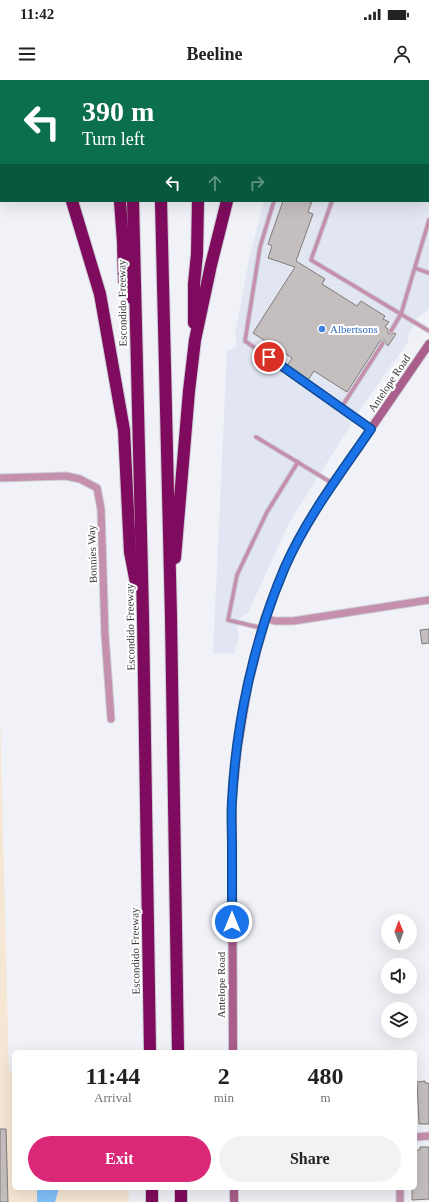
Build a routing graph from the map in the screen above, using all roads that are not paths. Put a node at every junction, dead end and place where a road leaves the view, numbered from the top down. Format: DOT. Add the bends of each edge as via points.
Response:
graph roads {
  1 [pos="72,202"];
  2 [pos="120,202"];
  3 [pos="133,202"];
  4 [pos="162,202"];
  5 [pos="198,202"];
  6 [pos="227,202"];
  7 [pos="274,202"];
  8 [pos="332,202"];
  9 [pos="429,220"];
  10 [pos="415,268"];
  11 [pos="429,273"];
  12 [pos="134,304"];
  13 [pos="401,314"];
  14 [pos="391,330"];
  15 [pos="429,331"];
  16 [pos="195,340"];
  17 [pos="383,343"];
  18 [pos="429,344"];
  19 [pos="341,408"];
  20 [pos="371,429"];
  21 [pos="256,437"];
  22 [pos="298,462"];
  23 [pos="0,478"];
  24 [pos="333,484"];
  25 [pos="429,600"];
  26 [pos="143,616"];
  27 [pos="171,617"];
  28 [pos="264,618"];
  29 [pos="262,628"];
  30 [pos="111,719"];
  31 [pos="150,1050"];
  32 [pos="178,1050"];
  33 [pos="233,1050"];
  34 [pos="429,1136"];
  35 [pos="417,1137"];
  36 [pos="152,1190"];
  37 [pos="181,1190"];
  38 [pos="234,1190"];
  39 [pos="400,1190"];
  40 [pos="152,1202"];
  41 [pos="181,1202"];
  42 [pos="234,1202"];
  43 [pos="400,1202"];
  1 -- 26 [label="highway" via="100,294 124,430 130,552"];
  2 -- 12 [label="highway" via="124,280"];
  3 -- 12 [label="highway, Escondido Freeway"];
  4 -- 27 [label="highway"];
  5 -- 16 [label="highway" via="198,254 193,317"];
  6 -- 16 [label="highway"];
  7 -- 19 [label="lane" via="260,247 245,341"];
  8 -- 13 [label="lane" via="311,260"];
  9 -- 10 [label="lane"];
  10 -- 11 [label="lane"];
  10 -- 13 [label="lane"];
  12 -- 26 [label="highway, Escondido Freeway"];
  13 -- 14 [label="lane"];
  13 -- 15 [label="lane"];
  16 -- 27 [label="highway"];
  17 -- 19 [label="lane"];
  18 -- 20 [label="main road, Antelope Road"];
  19 -- 20 [label="lane"];
  20 -- 24 [label="main road, Antelope Road"];
  21 -- 22 [label="lane"];
  22 -- 24 [label="lane"];
  22 -- 29 [label="lane" via="267,512 237,575 228,620"];
  23 -- 30 [label="street, Bonnies Way" via="66,476 80,479 97,488 101,509"];
  24 -- 28 [label="main road, Antelope Road" via="285,566"];
  25 -- 28 [label="street" via="293,621"];
  26 -- 31 [label="highway, Escondido Freeway"];
  27 -- 32 [label="highway"];
  28 -- 29 [label="main road, Antelope Road"];
  29 -- 33 [label="main road, Antelope Road" via="248,684 236,751 232,802"];
  34 -- 35 [label="street"];
  36 -- 40 [label="highway"];
  37 -- 41 [label="highway"];
  38 -- 42 [label="main road"];
  39 -- 43 [label="street"];
}
